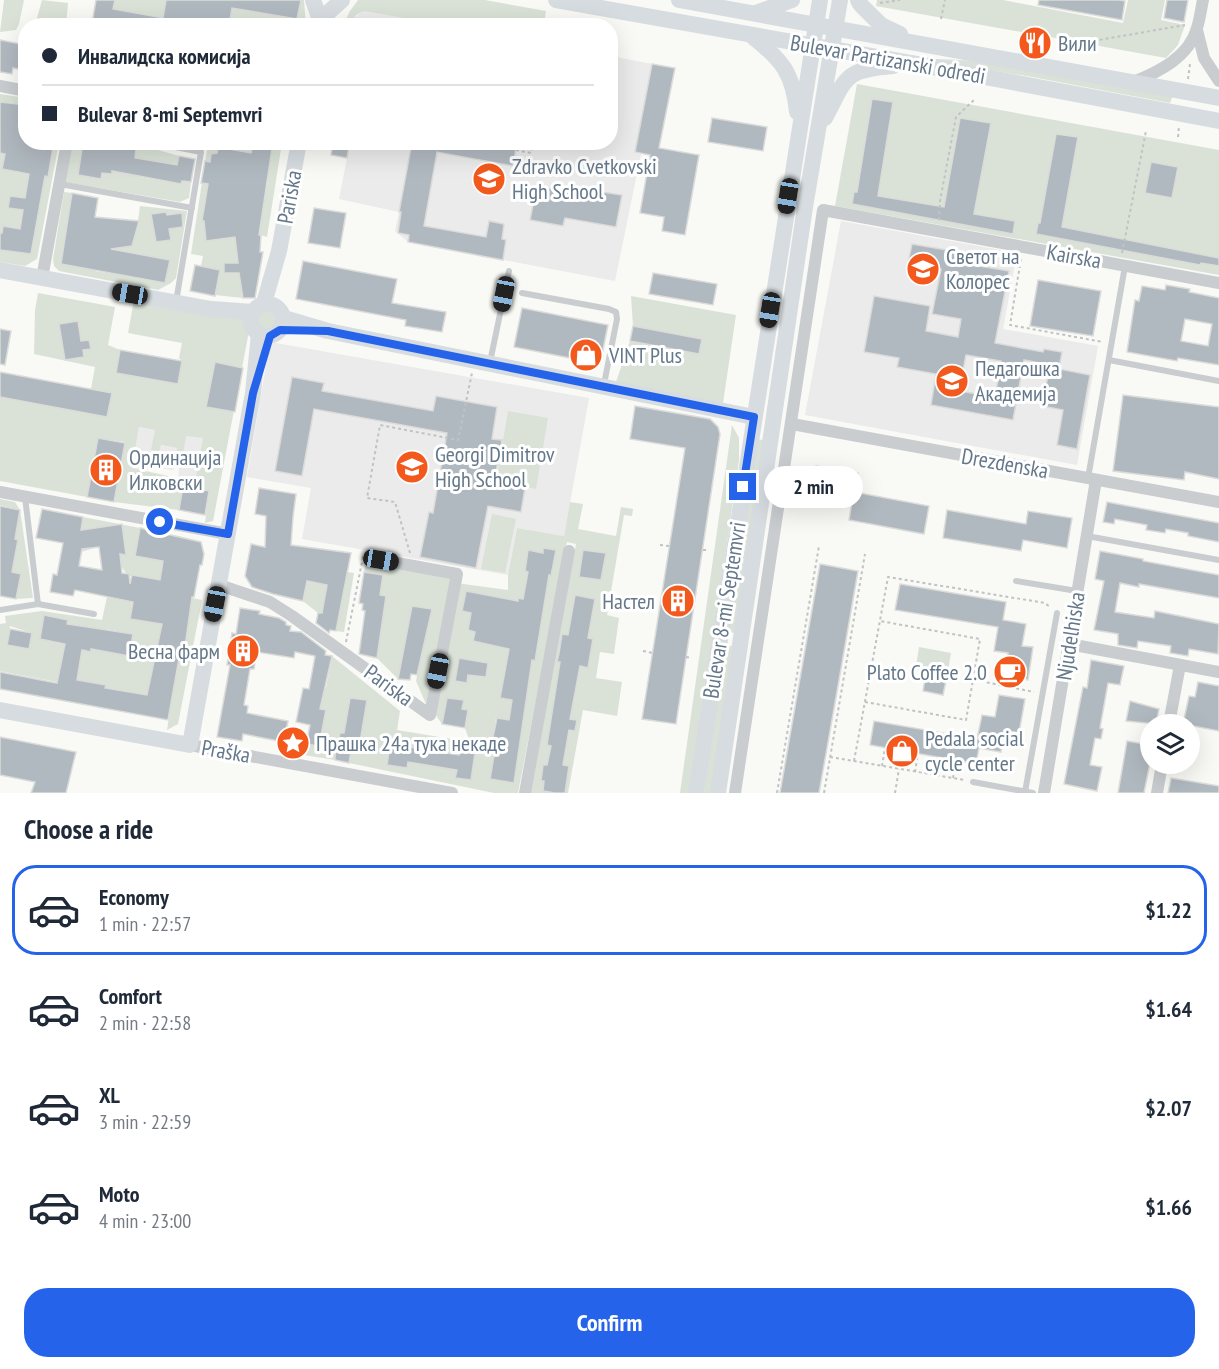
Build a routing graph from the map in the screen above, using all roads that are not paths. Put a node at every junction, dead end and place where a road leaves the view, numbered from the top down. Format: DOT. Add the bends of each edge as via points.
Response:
graph roads {
  1 [pos="313,0"];
  2 [pos="324,0"];
  3 [pos="342,0"];
  4 [pos="556,0"];
  5 [pos="680,0"];
  6 [pos="792,0"];
  7 [pos="819,0"];
  8 [pos="840,0"];
  9 [pos="858,0"];
  10 [pos="1203,0"];
  11 [pos="752,14"];
  12 [pos="318,18"];
  13 [pos="321,18"];
  14 [pos="325,18"];
  15 [pos="816,25"];
  16 [pos="1198,26"];
  17 [pos="835,28"];
  18 [pos="749,34"];
  19 [pos="920,43"];
  20 [pos="812,46"];
  21 [pos="831,49"];
  22 [pos="916,64"];
  23 [pos="1219,81"];
  24 [pos="1133,82"];
  25 [pos="0,86"];
  26 [pos="18,89"];
  27 [pos="1219,98"];
  28 [pos="1219,121"];
  29 [pos="798,127"];
  30 [pos="817,132"];
  31 [pos="66,150"];
  32 [pos="191,150"];
  33 [pos="298,150"];
  34 [pos="60,184"];
  35 [pos="192,208"];
  36 [pos="1122,265"];
  37 [pos="0,270"];
  38 [pos="509,271"];
  39 [pos="42,278"];
  40 [pos="1219,283"];
  41 [pos="522,293"];
  42 [pos="175,302"];
  43 [pos="789,318"];
  44 [pos="267,320"];
  45 [pos="807,320"];
  46 [pos="1109,360"];
  47 [pos="482,362"];
  48 [pos="1219,381"];
  49 [pos="604,385"];
  50 [pos="754,417"];
  51 [pos="792,424"];
  52 [pos="789,442"];
  53 [pos="769,451"];
  54 [pos="1092,479"];
  55 [pos="0,492"];
  56 [pos="25,497"];
  57 [pos="1219,502"];
  58 [pos="228,534"];
  59 [pos="1087,536"];
  60 [pos="569,551"];
  61 [pos="381,560"];
  62 [pos="1219,560"];
  63 [pos="1016,581"];
  64 [pos="219,585"];
  65 [pos="1078,591"];
  66 [pos="38,604"];
  67 [pos="0,610"];
  68 [pos="1057,613"];
  69 [pos="94,614"];
  70 [pos="1069,644"];
  71 [pos="1180,665"];
  72 [pos="1219,672"];
  73 [pos="0,710"];
  74 [pos="1171,714"];
  75 [pos="190,745"];
  76 [pos="1160,774"];
  77 [pos="974,782"];
  78 [pos="1025,792"];
  79 [pos="452,793"];
  80 [pos="525,793"];
  81 [pos="696,793"];
  82 [pos="718,793"];
  83 [pos="735,793"];
  84 [pos="1033,793"];
  85 [pos="1044,793"];
  86 [pos="1157,793"];
  1 -- 12 [label="street"];
  2 -- 13 [label="street"];
  3 -- 14 [label="street"];
  4 -- 18 [label="street, Bulevar Partizanski odredi"];
  5 -- 11 [label="street, Bulevar Partizanski odredi"];
  6 -- 11 [label="street"];
  7 -- 15 [label="street, Bulevar 8-mi Septemvri"];
  8 -- 17 [label="street, Bulevar 8-mi Septemvri"];
  9 -- 19 [label="street" via="881,25"];
  10 -- 16 [label="street"];
  11 -- 15 [label="street, Bulevar Partizanski odredi"];
  15 -- 17 [label="street, Bulevar Partizanski odredi"];
  15 -- 20 [label="street, Bulevar 8-mi Septemvri"];
  16 -- 23 [label="street" via="1204,58"];
  16 -- 24 [label="street" via="1187,48 1173,62"];
  17 -- 19 [label="street, Bulevar Partizanski odredi"];
  17 -- 21 [label="street, Bulevar 8-mi Septemvri"];
  18 -- 20 [label="street, Bulevar Partizanski odredi"];
  18 -- 29 [label="street" via="786,68 796,102"];
  19 -- 24 [label="street, Bulevar Partizanski odredi"];
  20 -- 21 [label="street, Bulevar Partizanski odredi"];
  20 -- 29 [label="street, Bulevar 8-mi Septemvri"];
  21 -- 22 [label="street, Bulevar Partizanski odredi"];
  21 -- 30 [label="street, Bulevar 8-mi Septemvri"];
  22 -- 28 [label="street, Bulevar Partizanski odredi"];
  22 -- 30 [label="street" via="872,68 849,77"];
  24 -- 27 [label="street, Bulevar Partizanski odredi"];
  25 -- 26 [label="street"];
  29 -- 50 [label="street, Bulevar 8-mi Septemvri"];
  30 -- 43 [label="street, Bulevar 8-mi Septemvri"];
  31 -- 34 [label="street"];
  32 -- 35 [label="lane" via="201,152"];
  33 -- 44 [label="street, Pariska"];
  34 -- 35 [label="lane"];
  34 -- 39 [label="street"];
  35 -- 42 [label="lane"];
  36 -- 40 [label="street, Kairska"];
  36 -- 45 [label="street, Kairska" via="823,210"];
  36 -- 46 [label="lane"];
  37 -- 39 [label="street"];
  38 -- 47 [label="lane"];
  39 -- 42 [label="street"];
  41 -- 49 [label="lane" via="616,312"];
  42 -- 44 [label="street"];
  43 -- 45 [label="street"];
  43 -- 53 [label="street, Bulevar 8-mi Septemvri"];
  44 -- 47 [label="street"];
  44 -- 58 [label="street, Pariska"];
  45 -- 51 [label="street"];
  46 -- 48 [label="lane"];
  46 -- 54 [label="lane"];
  47 -- 49 [label="street"];
  49 -- 50 [label="street"];
  50 -- 81 [label="street, Bulevar 8-mi Septemvri"];
  51 -- 52 [label="street"];
  51 -- 54 [label="street, Drezdenska"];
  52 -- 53 [label="street"];
  52 -- 83 [label="street"];
  53 -- 82 [label="street, Bulevar 8-mi Septemvri"];
  54 -- 57 [label="street, Drezdenska"];
  54 -- 59 [label="street, Njudelhiska"];
  55 -- 56 [label="street"];
  56 -- 58 [label="street"];
  56 -- 66 [label="lane"];
  58 -- 64 [label="street, Pariska"];
  59 -- 62 [label="lane"];
  59 -- 65 [label="street, Njudelhiska"];
  60 -- 80 [label="street"];
  61 -- 64 [label="street, Pariska" via="457,574 430,715 270,602"];
  63 -- 65 [label="lane"];
  64 -- 75 [label="street, Pariska"];
  65 -- 70 [label="street, Njudelhiska"];
  66 -- 67 [label="lane"];
  66 -- 69 [label="lane"];
  68 -- 78 [label="lane"];
  70 -- 71 [label="street"];
  70 -- 85 [label="street, Njudelhiska"];
  71 -- 72 [label="street"];
  71 -- 74 [label="street"];
  73 -- 75 [label="street, Praška"];
  75 -- 79 [label="street, Praška"];
  76 -- 86 [label="street"];
  77 -- 78 [label="lane"];
  78 -- 84 [label="lane"];
}
